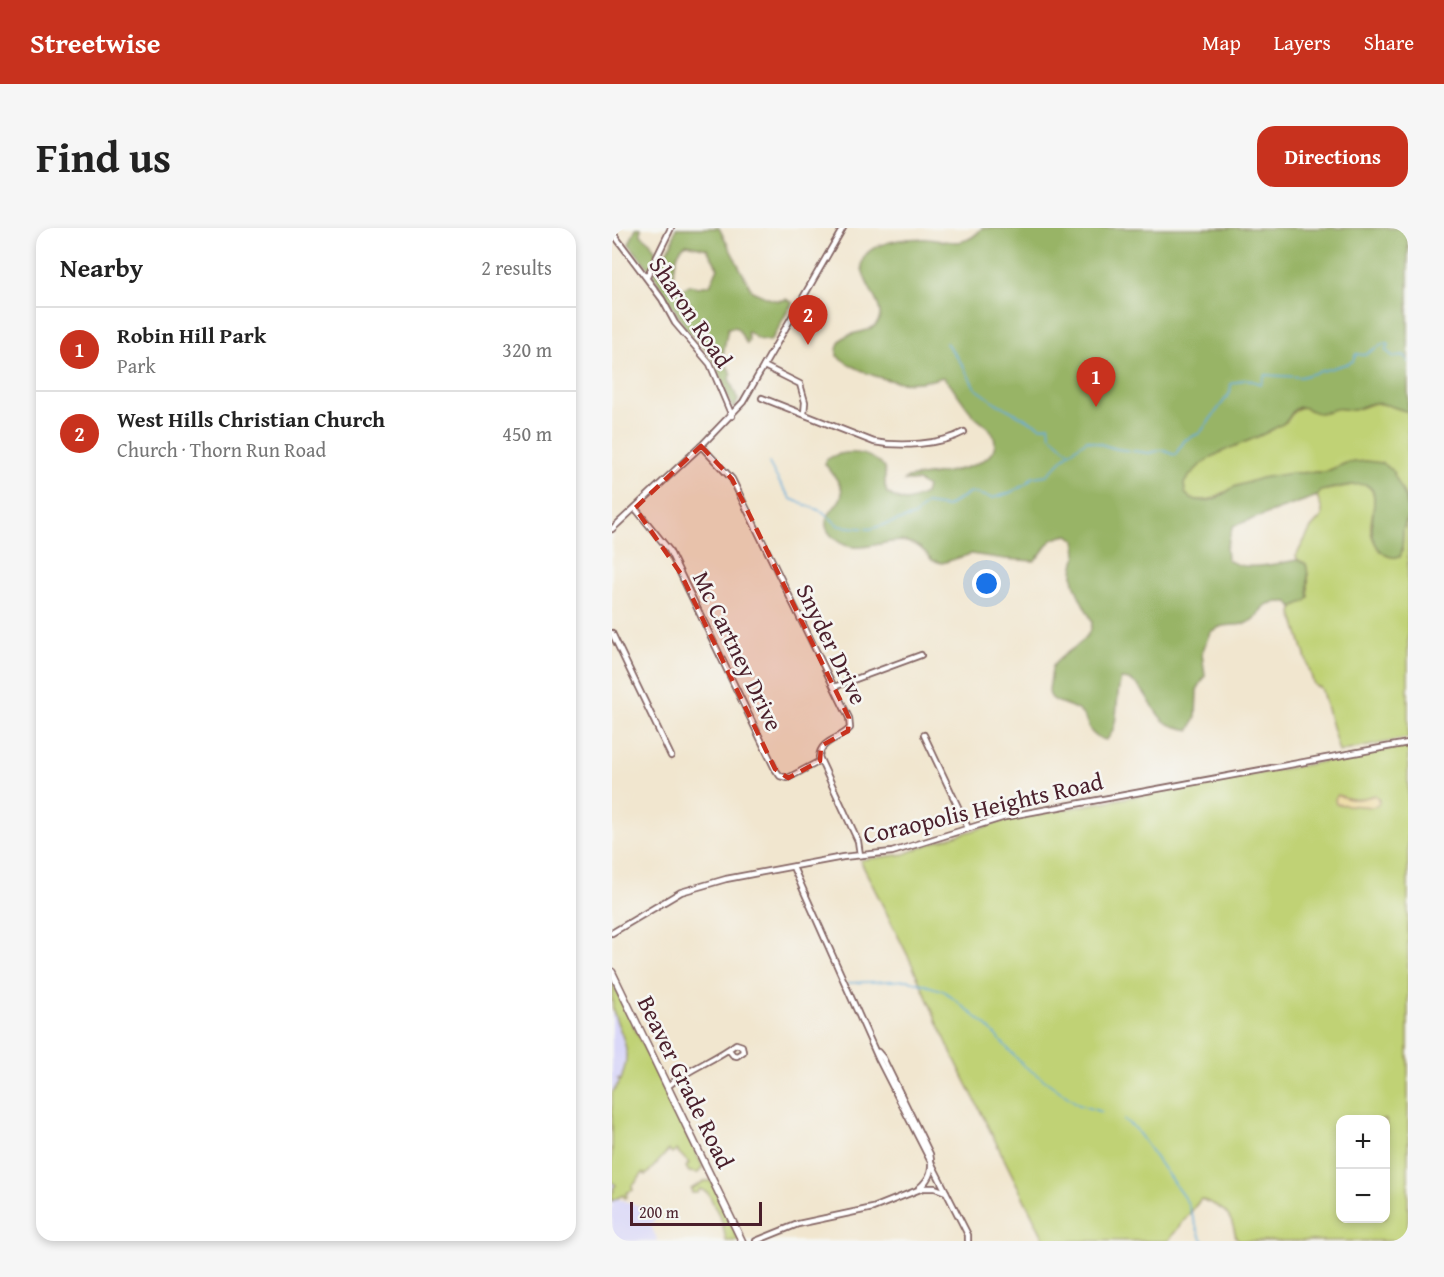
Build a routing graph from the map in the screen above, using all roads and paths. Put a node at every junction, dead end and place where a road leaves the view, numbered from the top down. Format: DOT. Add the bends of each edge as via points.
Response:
graph roads {
  1 [pos="670,228"];
  2 [pos="843,228"];
  3 [pos="612,232"];
  4 [pos="647,277"];
  5 [pos="764,366"];
  6 [pos="762,398"];
  7 [pos="804,414"];
  8 [pos="732,416"];
  9 [pos="963,432"];
  10 [pos="701,446"];
  11 [pos="635,508"];
  12 [pos="612,528"];
  13 [pos="612,633"];
  14 [pos="921,655"];
  15 [pos="834,687"];
  16 [pos="924,735"];
  17 [pos="1408,742"];
  18 [pos="671,756"];
  19 [pos="820,762"];
  20 [pos="968,828"];
  21 [pos="860,855"];
  22 [pos="793,867"];
  23 [pos="612,933"];
  24 [pos="612,972"];
  25 [pos="729,1050"];
  26 [pos="668,1086"];
  27 [pos="932,1161"];
  28 [pos="917,1190"];
  29 [pos="946,1192"];
  30 [pos="968,1238"];
  31 [pos="742,1241"];
  32 [pos="756,1241"];
  33 [pos="975,1241"];
  1 -- 4 [label="street"];
  2 -- 5 [label="street"];
  3 -- 4 [label="street, Sharon Road"];
  4 -- 8 [label="street, Sharon Road" via="675,323 710,364"];
  5 -- 7 [label="street" via="800,384 806,402"];
  5 -- 8 [label="street"];
  6 -- 7 [label="street"];
  7 -- 9 [label="street" via="889,445 950,440"];
  8 -- 10 [label="street"];
  10 -- 11 [label="street"];
  10 -- 15 [label="street, Snyder Drive" via="732,479"];
  11 -- 12 [label="street"];
  11 -- 19 [label="street, Mc Cartney Drive" via="669,550 780,776 788,778"];
  13 -- 18 [label="street"];
  14 -- 15 [label="street"];
  15 -- 19 [label="street, Snyder Drive" via="850,728 822,746"];
  16 -- 20 [label="street"];
  17 -- 20 [label="street, Coraopolis Heights Road" via="1045,809"];
  19 -- 21 [label="street" via="856,835"];
  20 -- 21 [label="street, Coraopolis Heights Road" via="892,852"];
  21 -- 22 [label="street, Coraopolis Heights Road"];
  22 -- 23 [label="street, Coraopolis Heights Road" via="691,888"];
  22 -- 27 [label="street" via="845,988"];
  24 -- 26 [label="main road, Beaver Grade Road"];
  25 -- 26 [label="street"];
  26 -- 31 [label="main road, Beaver Grade Road"];
  27 -- 28 [label="street" via="930,1176"];
  27 -- 29 [label="street"];
  28 -- 29 [label="street" via="931,1187"];
  28 -- 32 [label="street" via="869,1210 798,1224"];
  29 -- 30 [label="street"];
  30 -- 33 [label="street"];
}
